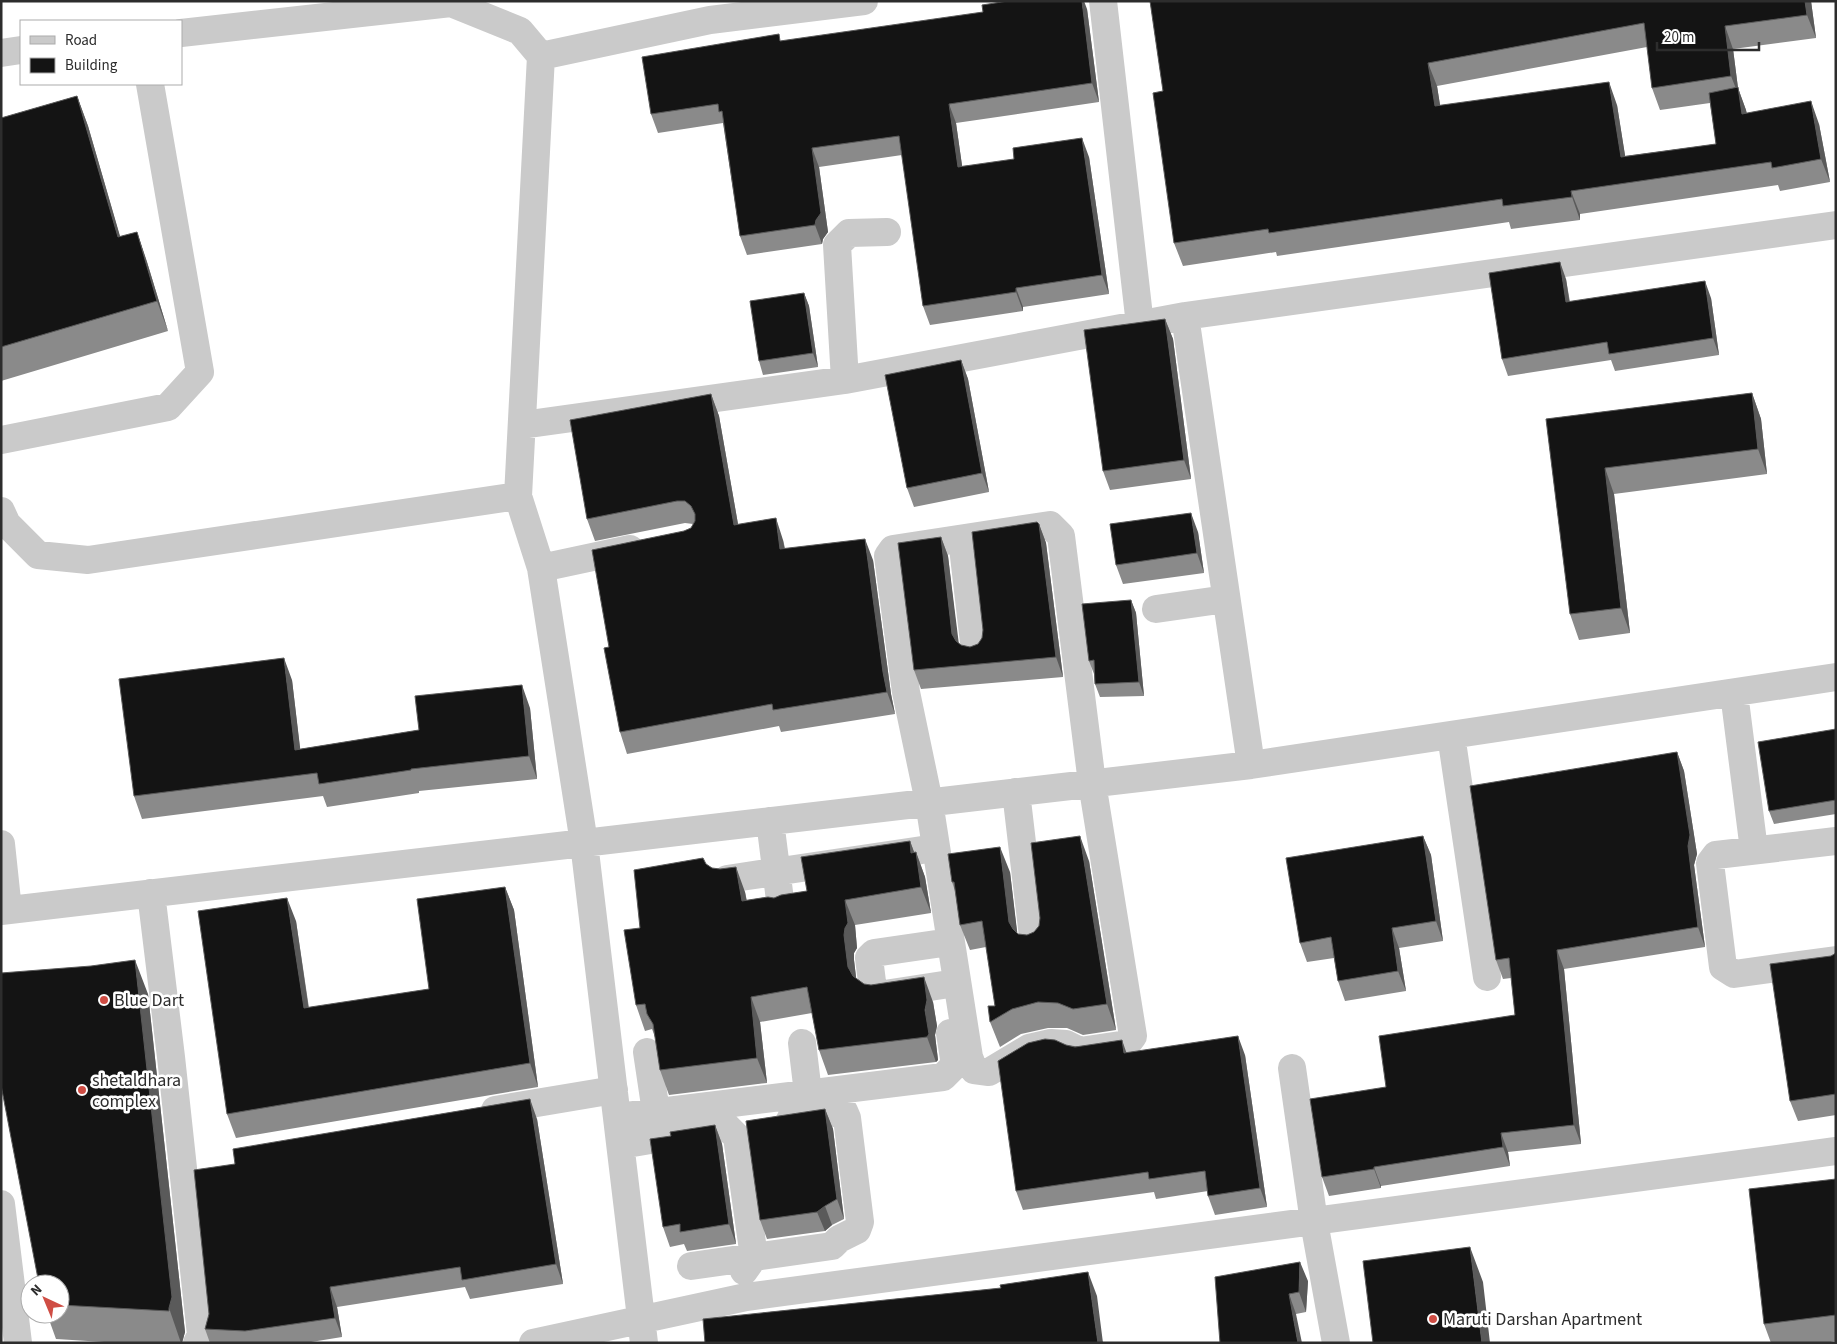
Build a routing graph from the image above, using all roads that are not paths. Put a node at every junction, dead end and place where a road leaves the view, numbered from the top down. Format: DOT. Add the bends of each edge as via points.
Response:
graph roads {
  1 [pos="864,1"];
  2 [pos="1103,1"];
  3 [pos="182,33"];
  4 [pos="20,50"];
  5 [pos="1,53"];
  6 [pos="541,56"];
  7 [pos="150,85"];
  8 [pos="1836,225"];
  9 [pos="887,232"];
  10 [pos="1185,316"];
  11 [pos="1140,325"];
  12 [pos="845,380"];
  13 [pos="522,425"];
  14 [pos="1,440"];
  15 [pos="518,496"];
  16 [pos="1,511"];
  17 [pos="962,539"];
  18 [pos="651,545"];
  19 [pos="541,568"];
  20 [pos="1226,600"];
  21 [pos="1156,609"];
  22 [pos="975,651"];
  23 [pos="1836,677"];
  24 [pos="1734,693"];
  25 [pos="1451,735"];
  26 [pos="1251,765"];
  27 [pos="1092,784"];
  28 [pos="1016,792"];
  29 [pos="922,803"];
  30 [pos="770,821"];
  31 [pos="1836,841"];
  32 [pos="584,843"];
  33 [pos="1,844"];
  34 [pos="922,850"];
  35 [pos="1754,850"];
  36 [pos="1033,854"];
  37 [pos="995,859"];
  38 [pos="776,872"];
  39 [pos="727,879"];
  40 [pos="151,893"];
  41 [pos="781,908"];
  42 [pos="5,911"];
  43 [pos="936,944"];
  44 [pos="1034,945"];
  45 [pos="1836,960"];
  46 [pos="1486,977"];
  47 [pos="943,985"];
  48 [pos="802,1043"];
  49 [pos="647,1052"];
  50 [pos="1292,1068"];
  51 [pos="614,1090"];
  52 [pos="808,1093"];
  53 [pos="656,1112"];
  54 [pos="470,1114"];
  55 [pos="618,1117"];
  56 [pos="750,1126"];
  57 [pos="621,1145"];
  58 [pos="1836,1151"];
  59 [pos="1,1204"];
  60 [pos="1314,1222"];
  61 [pos="754,1257"];
  62 [pos="691,1266"];
  63 [pos="755,1296"];
  64 [pos="643,1331"];
  65 [pos="18,1343"];
  66 [pos="197,1343"];
  67 [pos="533,1343"];
  68 [pos="1336,1343"];
  1 -- 6 [label="street" via="710,20"];
  2 -- 11 [label="street"];
  3 -- 6 [label="street" via="451,3 520,31"];
  4 -- 5 [label="street"];
  6 -- 13 [label="street"];
  7 -- 14 [label="street" via="200,372 168,407"];
  8 -- 10 [label="street"];
  9 -- 12 [label="street" via="849,234 837,245"];
  10 -- 11 [label="street"];
  10 -- 20 [label="street"];
  11 -- 12 [label="street"];
  12 -- 13 [label="street"];
  13 -- 15 [label="street"];
  15 -- 16 [label="street" via="88,560 38,555 8,524"];
  15 -- 19 [label="street"];
  17 -- 22 [label="street"];
  17 -- 27 [label="street" via="1050,526 1061,536"];
  17 -- 29 [label="street" via="893,549 888,556"];
  18 -- 19 [label="street"];
  19 -- 32 [label="street"];
  20 -- 21 [label="street"];
  20 -- 26 [label="street"];
  23 -- 24 [label="street"];
  24 -- 25 [label="street"];
  24 -- 35 [label="street"];
  25 -- 26 [label="street"];
  25 -- 46 [label="street"];
  26 -- 27 [label="street"];
  27 -- 28 [label="street"];
  27 -- 29 [label="street" via="1092,846 1133,1036 1127,1044 1080,1052 1066,1044 1051,1043 1028,1048 989,1072 974,1070 969,1057"];
  28 -- 29 [label="street"];
  28 -- 36 [label="street"];
  29 -- 30 [label="street"];
  29 -- 34 [label="street"];
  30 -- 32 [label="street"];
  30 -- 38 [label="street"];
  31 -- 35 [label="street"];
  32 -- 40 [label="street"];
  32 -- 51 [label="street"];
  33 -- 42 [label="street"];
  34 -- 38 [label="street"];
  34 -- 43 [label="street"];
  35 -- 45 [label="street" via="1716,854 1710,863 1723,967 1734,974"];
  36 -- 37 [label="street"];
  36 -- 44 [label="street"];
  38 -- 39 [label="street"];
  38 -- 41 [label="street"];
  40 -- 42 [label="street"];
  40 -- 66 [label="street" via="201,1335"];
  43 -- 47 [label="street"];
  43 -- 47 [label="street" via="874,953 869,958 874,990 878,995"];
  47 -- 52 [label="street" via="955,1065 943,1077"];
  48 -- 52 [label="street"];
  49 -- 53 [label="street"];
  50 -- 60 [label="street"];
  51 -- 54 [label="street"];
  51 -- 55 [label="street"];
  52 -- 53 [label="street"];
  53 -- 55 [label="street"];
  55 -- 57 [label="street"];
  56 -- 61 [label="street" via="844,1112 860,1222 857,1230 832,1246"];
  57 -- 61 [label="street" via="727,1127 737,1137"];
  57 -- 64 [label="street"];
  58 -- 60 [label="street"];
  59 -- 65 [label="street"];
  60 -- 63 [label="street"];
  60 -- 68 [label="street"];
  61 -- 62 [label="street"];
  61 -- 63 [label="street" via="744,1271"];
  63 -- 64 [label="street"];
  64 -- 67 [label="street"];
}
